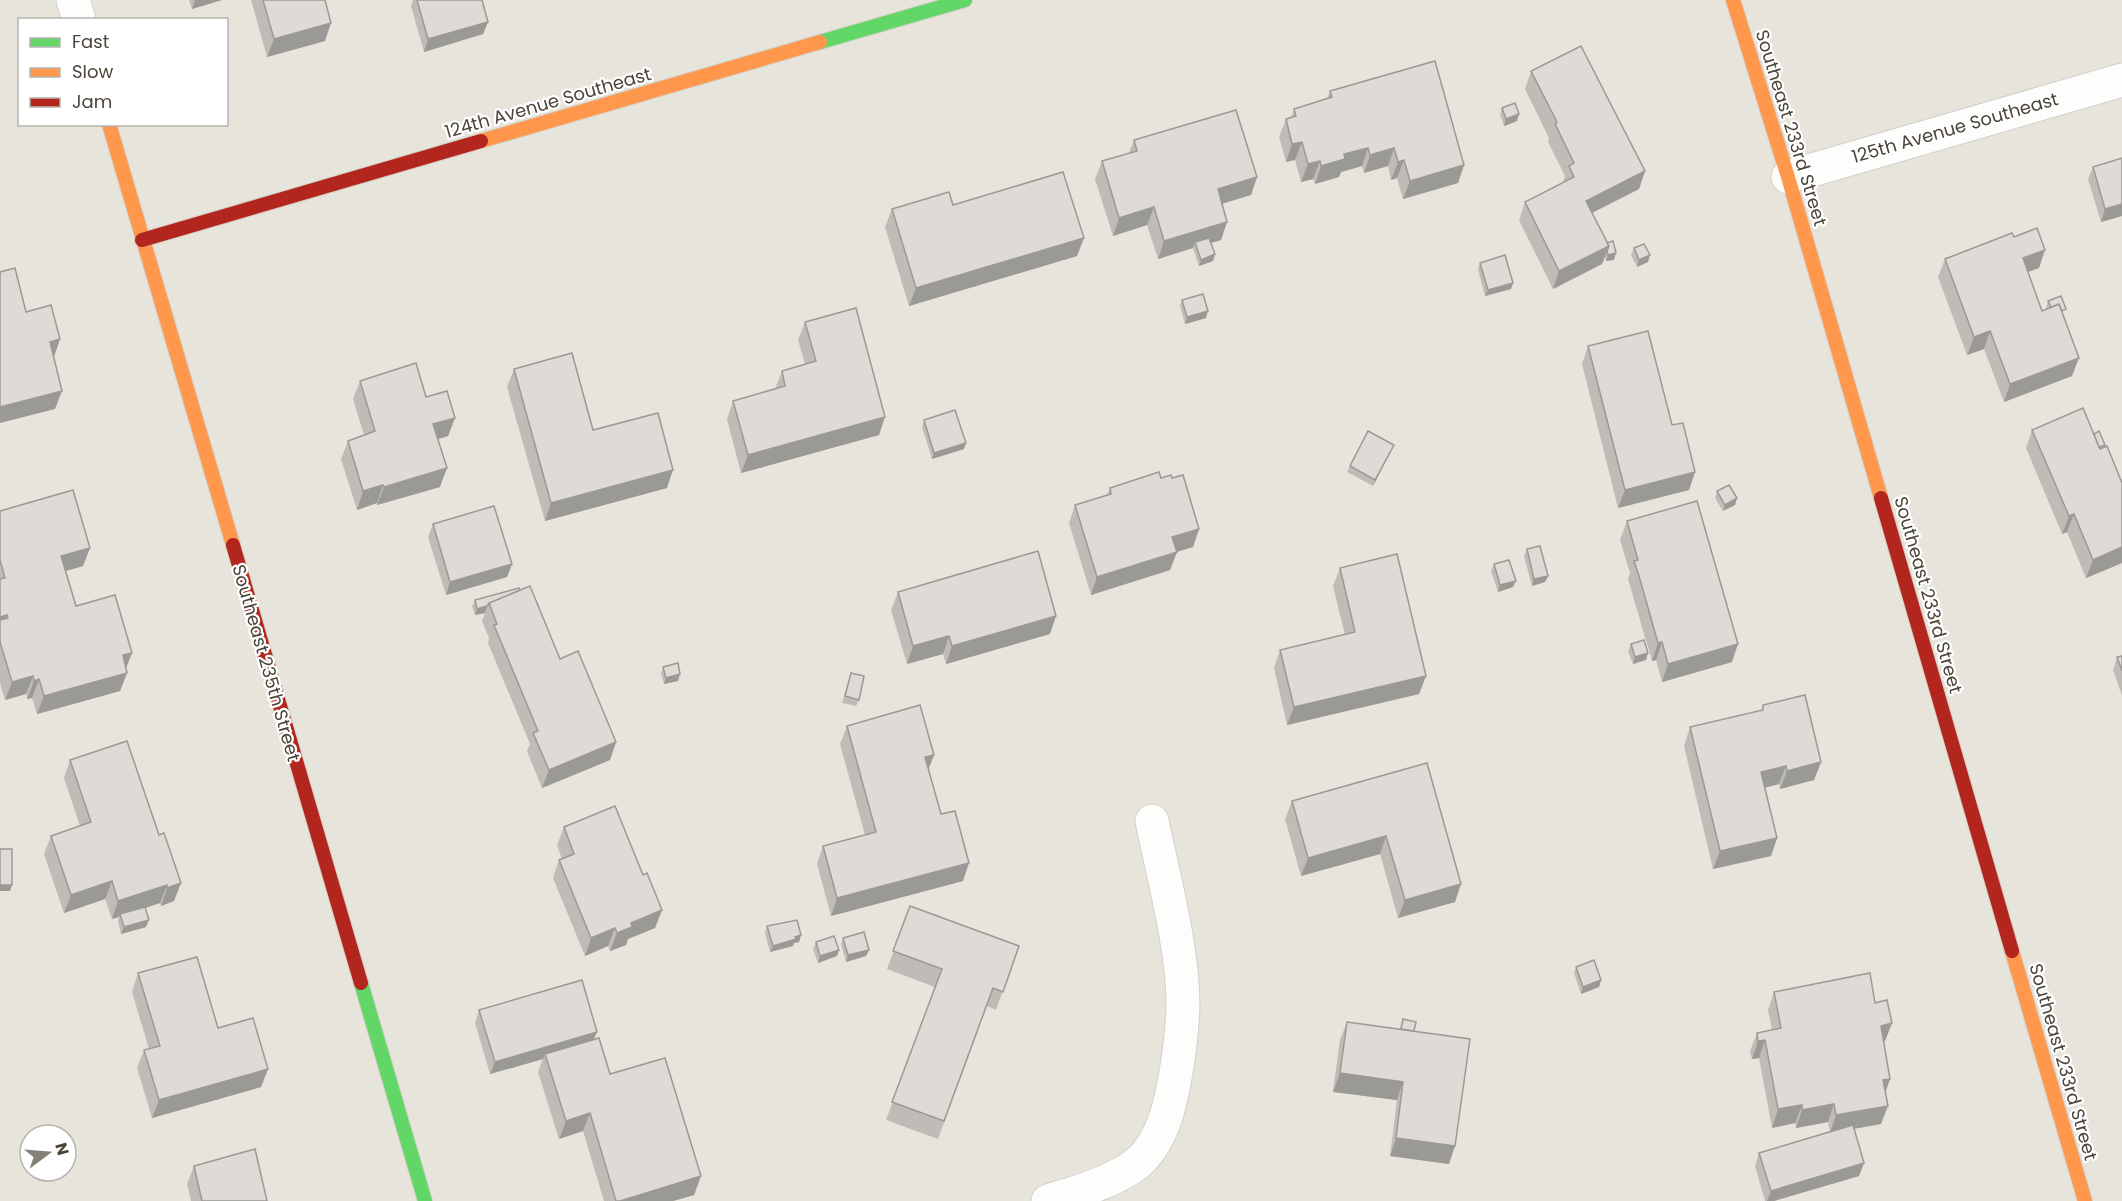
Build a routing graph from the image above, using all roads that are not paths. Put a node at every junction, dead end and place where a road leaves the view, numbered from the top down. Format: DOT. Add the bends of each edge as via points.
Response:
graph roads {
  1 [pos="73,0"];
  2 [pos="965,0"];
  3 [pos="1733,0"];
  4 [pos="902,8"];
  5 [pos="78,18"];
  6 [pos="2122,80"];
  7 [pos="110,126"];
  8 [pos="1788,177"];
  9 [pos="142,240"];
  10 [pos="1152,822"];
  11 [pos="425,1201"];
  12 [pos="1048,1201"];
  13 [pos="2085,1201"];
  1 -- 5 [label="street"];
  2 -- 4 [label="street, 124th Avenue Southeast"];
  3 -- 8 [label="street, Southeast 233rd Street"];
  4 -- 9 [label="street, 124th Avenue Southeast"];
  6 -- 8 [label="street, 125th Avenue Southeast"];
  7 -- 9 [label="street, Southeast 235th Street"];
  8 -- 13 [label="street, Southeast 233rd Street"];
  9 -- 11 [label="street, Southeast 235th Street"];
  10 -- 12 [label="street" via="1177,940 1183,1004 1180,1051 1170,1102 1160,1133 1142,1159 1091,1188"];
}
